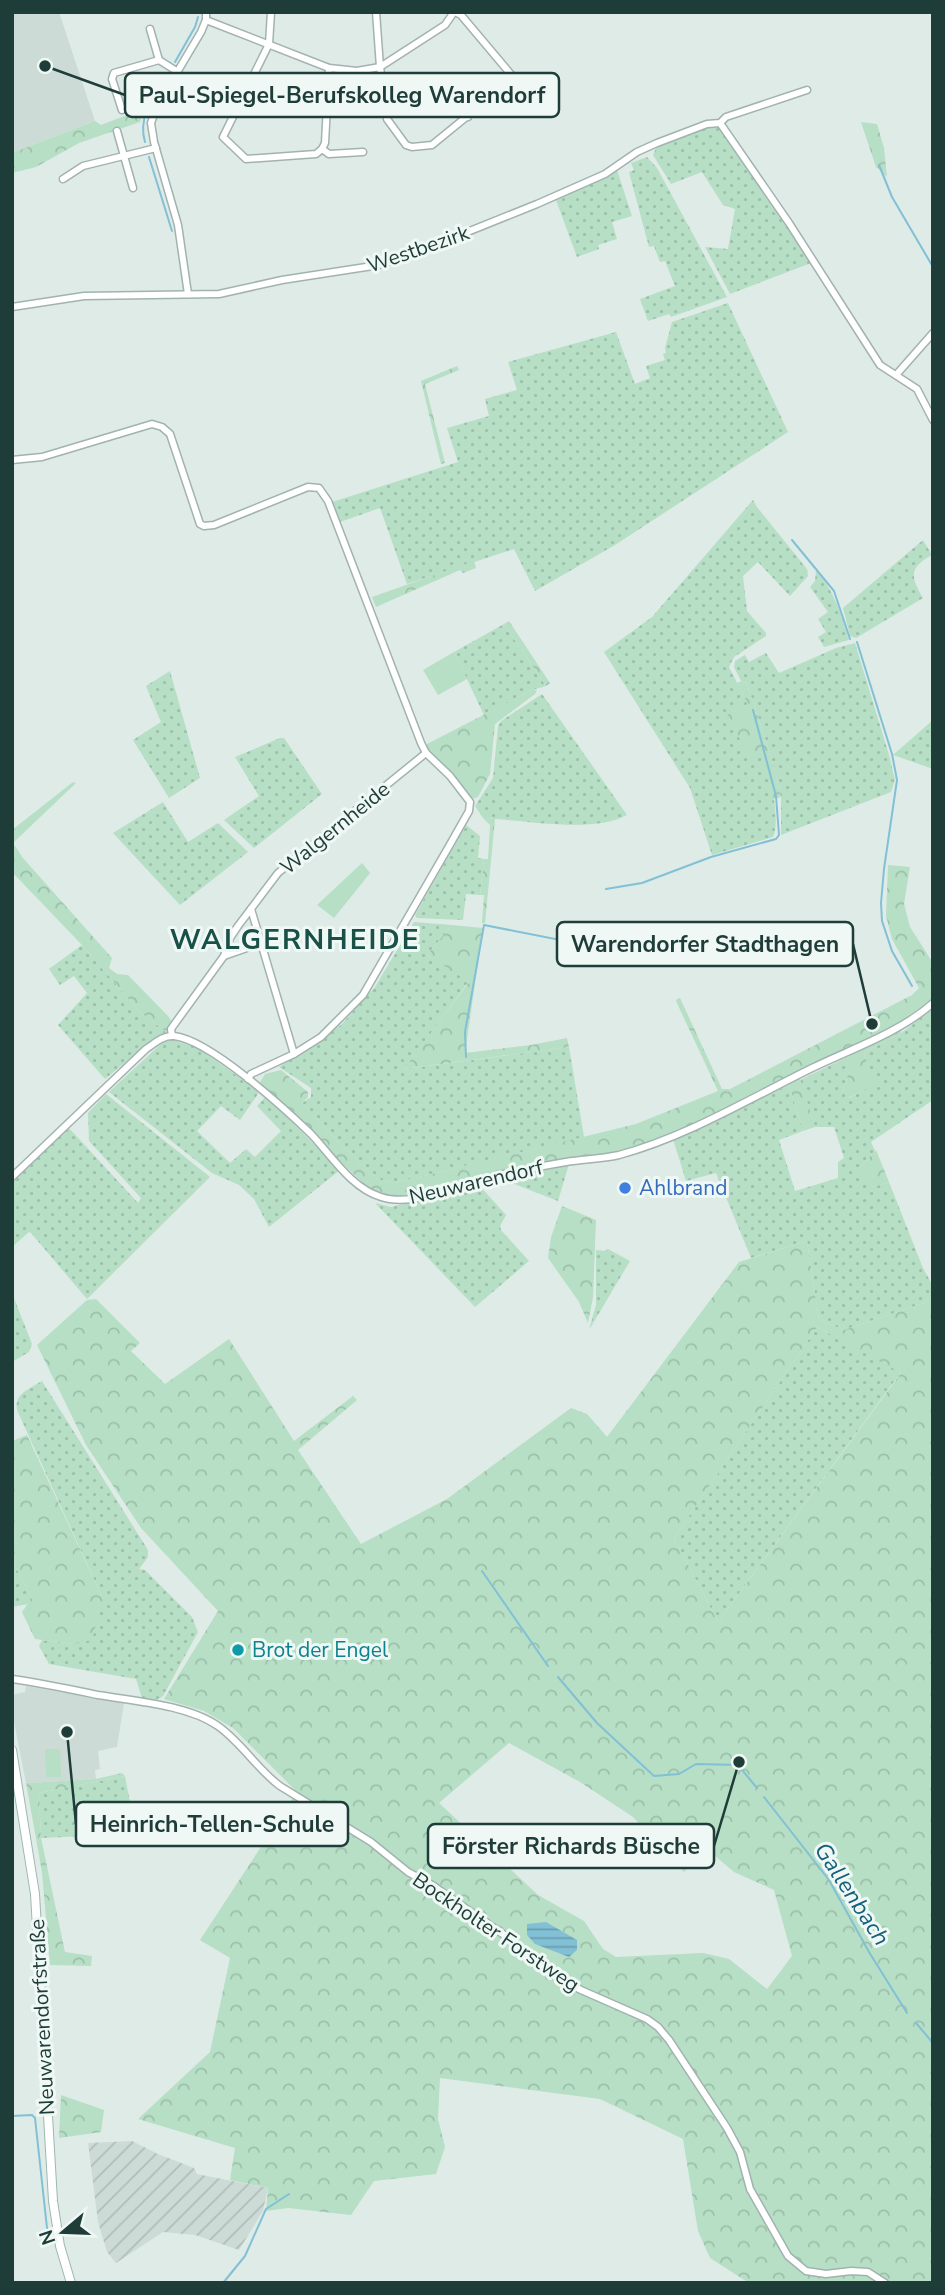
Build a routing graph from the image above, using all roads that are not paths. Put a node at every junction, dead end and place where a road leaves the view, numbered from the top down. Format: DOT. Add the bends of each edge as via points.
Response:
graph roads {
  1 [pos="271,12"];
  2 [pos="376,12"];
  3 [pos="454,12"];
  4 [pos="206,16"];
  5 [pos="150,29"];
  6 [pos="269,44"];
  7 [pos="159,60"];
  8 [pos="380,67"];
  9 [pos="329,68"];
  10 [pos="178,72"];
  11 [pos="514,78"];
  12 [pos="807,90"];
  13 [pos="245,92"];
  14 [pos="533,101"];
  15 [pos="271,104"];
  16 [pos="435,106"];
  17 [pos="122,110"];
  18 [pos="468,117"];
  19 [pos="720,123"];
  20 [pos="117,131"];
  21 [pos="156,148"];
  22 [pos="322,149"];
  23 [pos="363,152"];
  24 [pos="124,155"];
  25 [pos="63,179"];
  26 [pos="133,188"];
  27 [pos="188,294"];
  28 [pos="12,307"];
  29 [pos="933,333"];
  30 [pos="896,375"];
  31 [pos="933,420"];
  32 [pos="12,460"];
  33 [pos="426,753"];
  34 [pos="251,909"];
  35 [pos="261,943"];
  36 [pos="223,956"];
  37 [pos="933,1003"];
  38 [pos="172,1036"];
  39 [pos="293,1054"];
  40 [pos="248,1079"];
  41 [pos="12,1177"];
  42 [pos="12,1679"];
  43 [pos="12,1750"];
  44 [pos="71,2283"];
  45 [pos="885,2283"];
  1 -- 6 [label="street"];
  2 -- 8 [label="street"];
  3 -- 8 [label="street" via="445,25"];
  3 -- 11 [label="street"];
  4 -- 6 [label="street"];
  4 -- 10 [label="street"];
  5 -- 7 [label="street"];
  6 -- 9 [label="street"];
  6 -- 13 [label="street"];
  7 -- 10 [label="street"];
  7 -- 17 [label="street" via="114,73"];
  8 -- 9 [label="street" via="357,71"];
  8 -- 18 [label="street" via="387,119 406,145 432,145"];
  9 -- 22 [label="street"];
  10 -- 21 [label="street" via="151,123"];
  11 -- 14 [label="street"];
  11 -- 18 [label="street"];
  12 -- 19 [label="street, Westbezirk"];
  13 -- 15 [label="street"];
  13 -- 22 [label="street" via="223,137 246,159"];
  16 -- 18 [label="street" via="449,95"];
  19 -- 27 [label="street, Westbezirk" via="657,143 605,174 396,260 219,294"];
  19 -- 30 [label="street" via="880,365"];
  20 -- 24 [label="street"];
  21 -- 24 [label="street"];
  21 -- 27 [label="street" via="178,225"];
  22 -- 23 [label="street" via="329,154"];
  24 -- 25 [label="street" via="83,166"];
  24 -- 26 [label="street"];
  27 -- 28 [label="street, Westbezirk" via="84,296"];
  29 -- 30 [label="street"];
  30 -- 31 [label="street" via="917,390"];
  32 -- 33 [label="street" via="42,457 152,424 170,433 200,524 214,524 308,487 319,488"];
  33 -- 34 [label="street, Walgernheide" via="278,873"];
  33 -- 39 [label="street" via="458,785 470,802 468,811 363,995 330,1030"];
  34 -- 35 [label="street"];
  34 -- 36 [label="street, Walgernheide"];
  35 -- 36 [label="street"];
  35 -- 39 [label="street"];
  36 -- 38 [label="street, Walgernheide" via="176,1022"];
  37 -- 40 [label="street, Neuwarendorf" via="898,1026 642,1148 493,1177 402,1201 369,1192"];
  38 -- 40 [label="street, Neuwarendorf" via="200,1045"];
  38 -- 41 [label="street" via="146,1049"];
  39 -- 40 [label="street"];
  42 -- 45 [label="street, Bockholter Forstweg" via="159,1706 216,1725 280,1786 371,1842 510,1939 553,1975 647,2019 669,2040 727,2128 740,2152 750,2189 788,2256 806,2271 868,2272"];
  43 -- 44 [label="street, Neuwarendorfstraße" via="35,1894 52,2201"];
}
